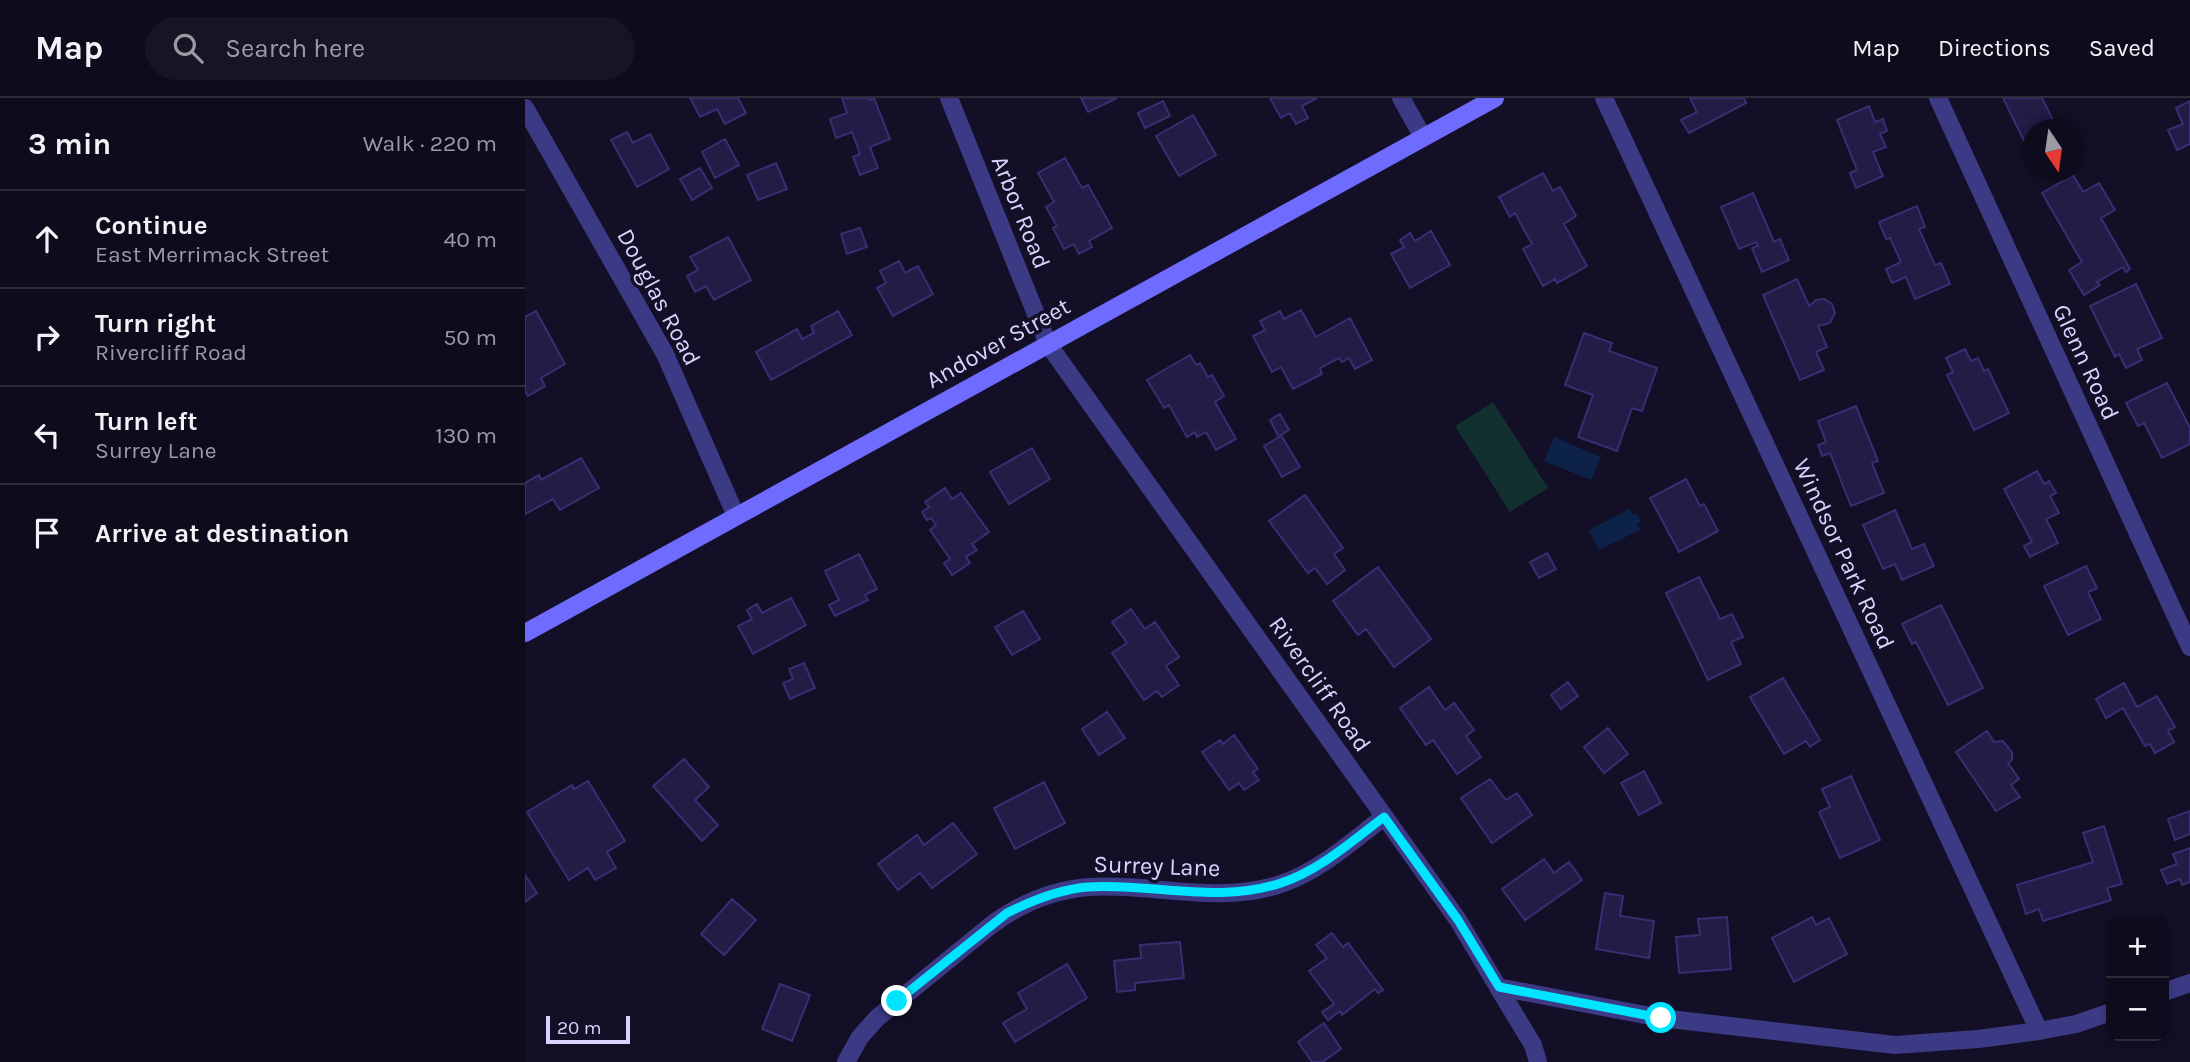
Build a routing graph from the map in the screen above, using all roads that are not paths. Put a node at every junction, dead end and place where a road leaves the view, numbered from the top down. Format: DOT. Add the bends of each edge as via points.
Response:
graph roads {
  1 [pos="949,98"];
  2 [pos="1401,98"];
  3 [pos="1495,98"];
  4 [pos="1604,98"];
  5 [pos="1938,98"];
  6 [pos="525,108"];
  7 [pos="1423,137"];
  8 [pos="1048,344"];
  9 [pos="736,516"];
  10 [pos="525,633"];
  11 [pos="2190,647"];
  12 [pos="1384,817"];
  13 [pos="2190,983"];
  14 [pos="1499,987"];
  15 [pos="2169,990"];
  16 [pos="2106,1014"];
  17 [pos="2039,1031"];
  18 [pos="846,1062"];
  19 [pos="1538,1062"];
  1 -- 8 [label="street, Arbor Road"];
  2 -- 7 [label="street"];
  3 -- 7 [label="main road, Andover Street"];
  4 -- 17 [label="street, Windsor Park Road"];
  5 -- 11 [label="street, Glenn Road"];
  6 -- 9 [label="street, Douglas Road" via="665,354"];
  7 -- 8 [label="main road, Andover Street"];
  8 -- 9 [label="main road, Andover Street"];
  8 -- 12 [label="street, Rivercliff Road"];
  9 -- 10 [label="main road, Andover Street"];
  12 -- 14 [label="street, Rivercliff Road" via="1458,920"];
  12 -- 18 [label="street, Surrey Lane" via="1322,863 1280,884 1216,893 1086,887 1025,904 990,926 877,1018"];
  13 -- 15 [label="street"];
  14 -- 17 [label="street" via="1661,1018 1895,1045"];
  14 -- 19 [label="street, Rivercliff Road"];
  16 -- 17 [label="street"];
}
